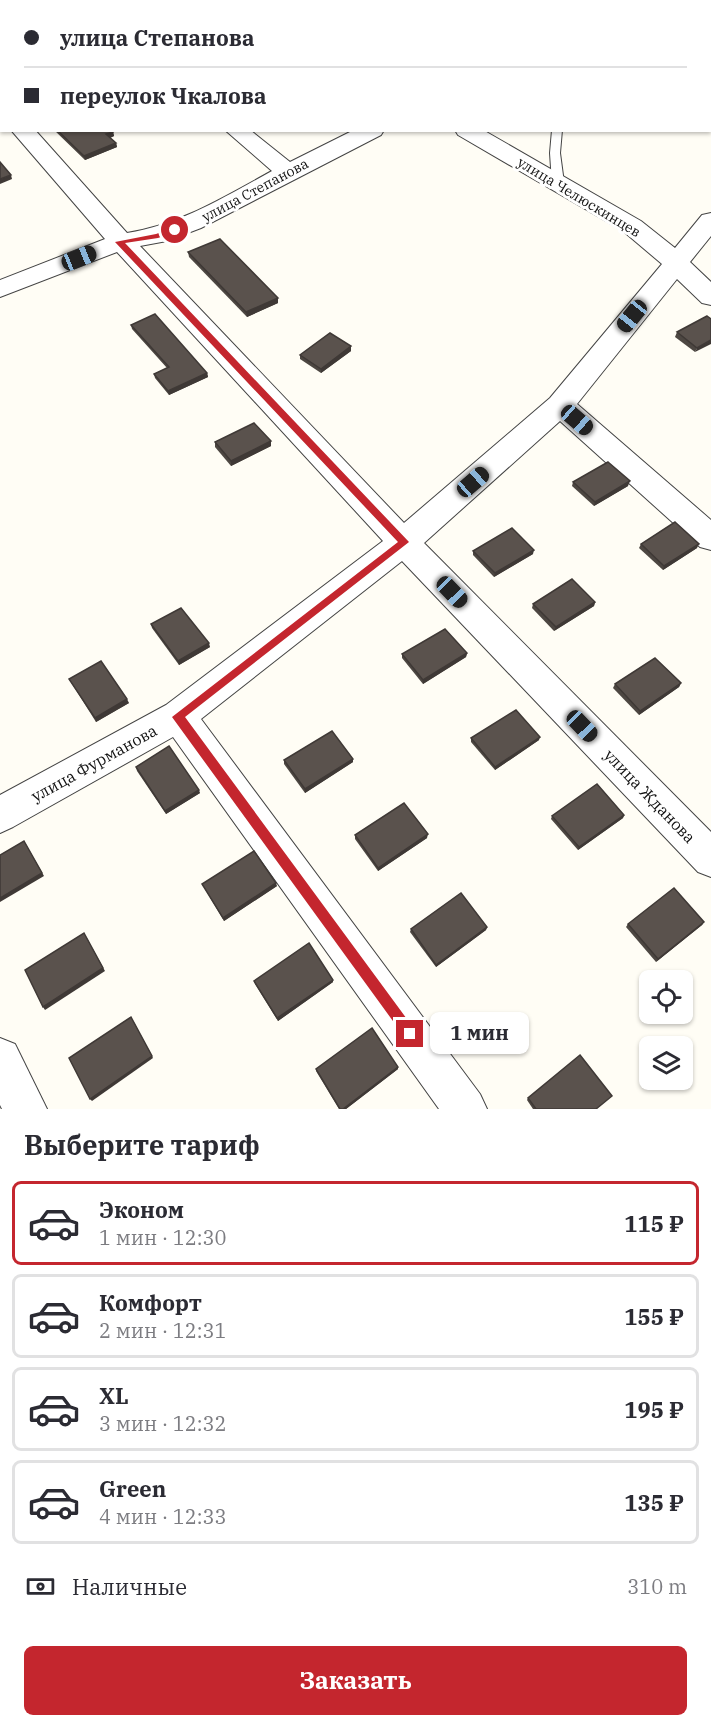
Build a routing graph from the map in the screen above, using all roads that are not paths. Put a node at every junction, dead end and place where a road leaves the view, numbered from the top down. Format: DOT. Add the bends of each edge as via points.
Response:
graph roads {
  1 [pos="24,132"];
  2 [pos="238,132"];
  3 [pos="369,132"];
  4 [pos="469,132"];
  5 [pos="557,132"];
  6 [pos="288,172"];
  7 [pos="558,183"];
  8 [pos="711,220"];
  9 [pos="119,242"];
  10 [pos="675,262"];
  11 [pos="0,289"];
  12 [pos="711,297"];
  13 [pos="560,405"];
  14 [pos="711,538"];
  15 [pos="404,542"];
  16 [pos="178,717"];
  17 [pos="0,814"];
  18 [pos="711,860"];
  19 [pos="0,1059"];
  20 [pos="25,1109"];
  21 [pos="465,1109"];
  1 -- 9 [label="street, улица Жданова"];
  2 -- 6 [label="street"];
  3 -- 6 [label="street, улица Степанова"];
  4 -- 7 [label="street, улица Челюскинцев"];
  5 -- 7 [label="lane"];
  6 -- 9 [label="street, улица Степанова" via="192,223 158,236"];
  7 -- 10 [label="street, улица Челюскинцев" via="632,226"];
  8 -- 10 [label="street, улица Фурманова"];
  9 -- 11 [label="street, улица Степанова"];
  9 -- 15 [label="street, улица Жданова"];
  10 -- 12 [label="street, улица Челюскинцев"];
  10 -- 13 [label="street, улица Фурманова"];
  13 -- 14 [label="street"];
  13 -- 15 [label="street, улица Фурманова"];
  15 -- 16 [label="street, улица Фурманова"];
  15 -- 18 [label="street, улица Жданова"];
  16 -- 17 [label="street, улица Фурманова"];
  16 -- 21 [label="street"];
  19 -- 20 [label="street"];
}
